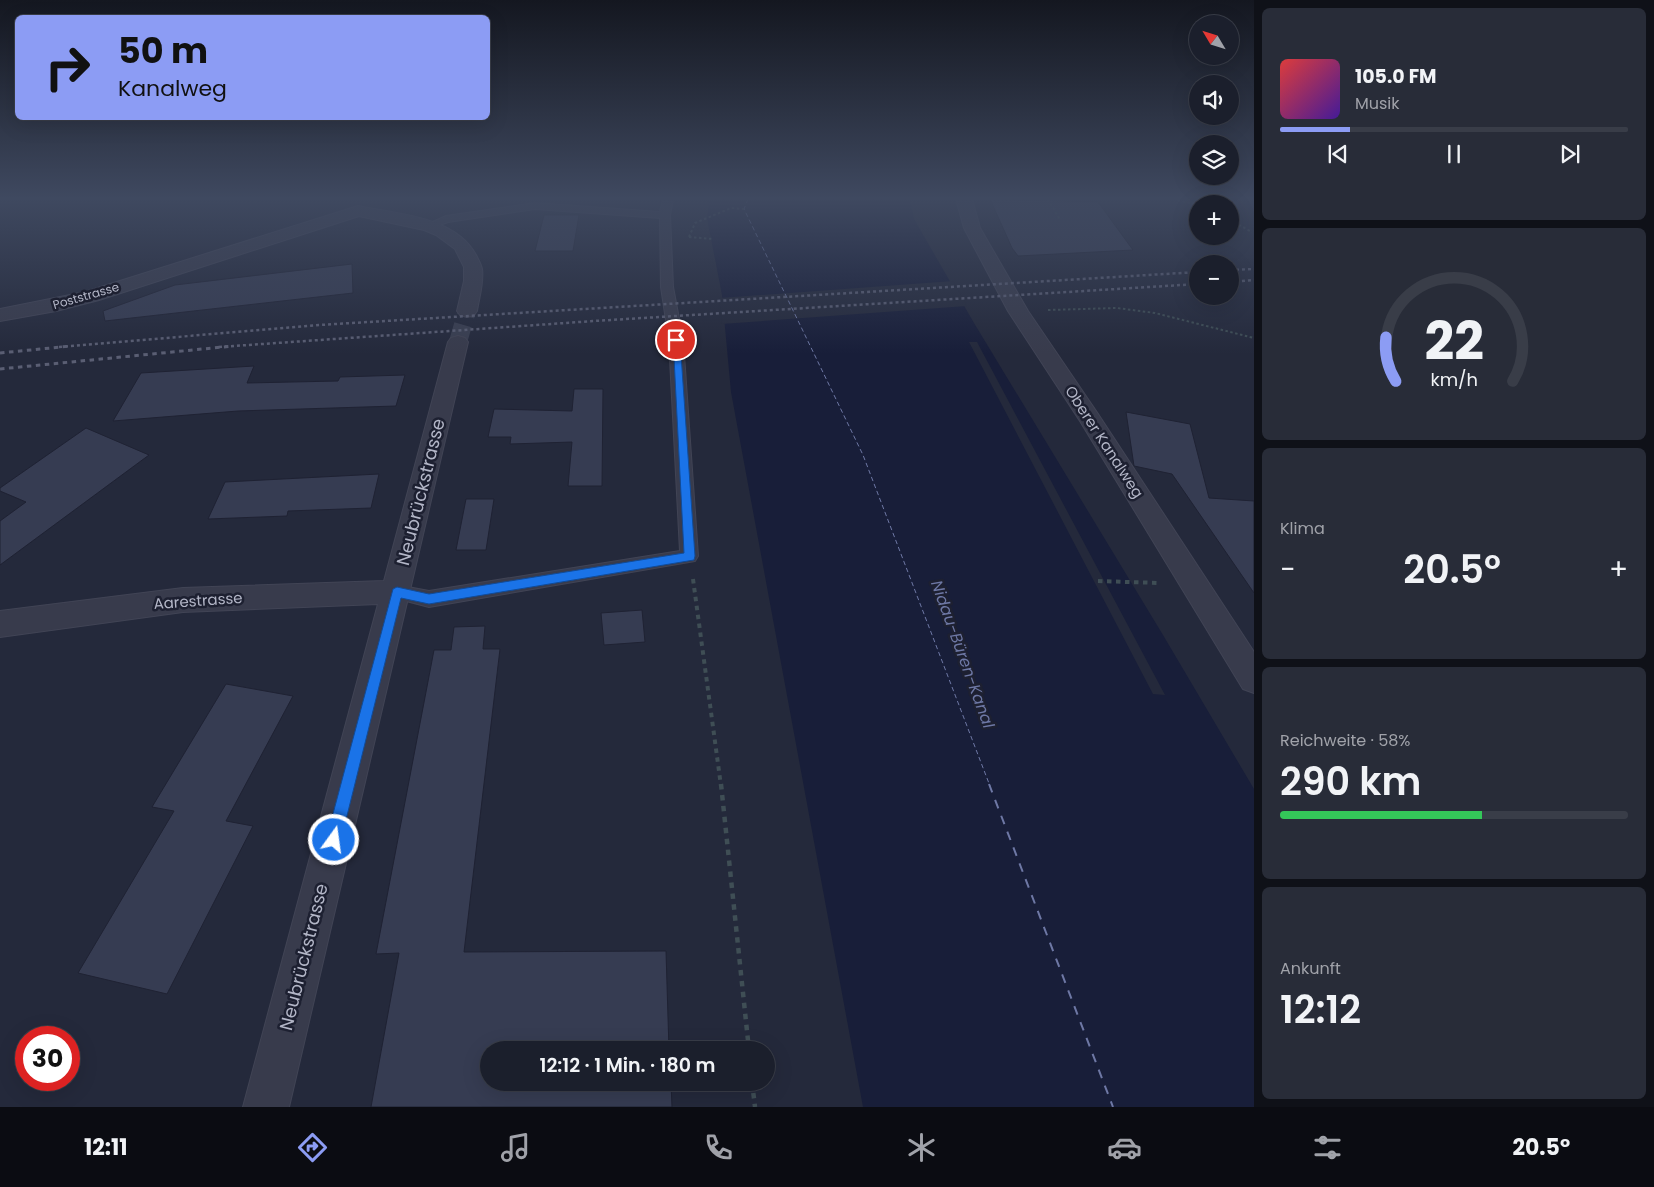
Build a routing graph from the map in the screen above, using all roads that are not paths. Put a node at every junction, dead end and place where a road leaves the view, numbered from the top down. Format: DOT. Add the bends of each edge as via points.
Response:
graph roads {
  1 [pos="237,251"];
  2 [pos="464,251"];
  3 [pos="666,251"];
  4 [pos="985,251"];
  5 [pos="467,311"];
  6 [pos="0,315"];
  7 [pos="458,342"];
  8 [pos="397,592"];
  9 [pos="0,624"];
  10 [pos="1254,680"];
  11 [pos="266,1107"];
  1 -- 6 [label="street, Poststrasse" via="92,296"];
  2 -- 5 [label="street" via="473,266"];
  3 -- 8 [label="lane" via="667,288 676,340 690,556 429,599"];
  4 -- 10 [label="street, Oberer Kanalweg" via="1018,311"];
  7 -- 8 [label="street, Neubrückstrasse"];
  8 -- 9 [label="street, Aarestrasse" via="183,600"];
  8 -- 11 [label="street, Neubrückstrasse"];
}
